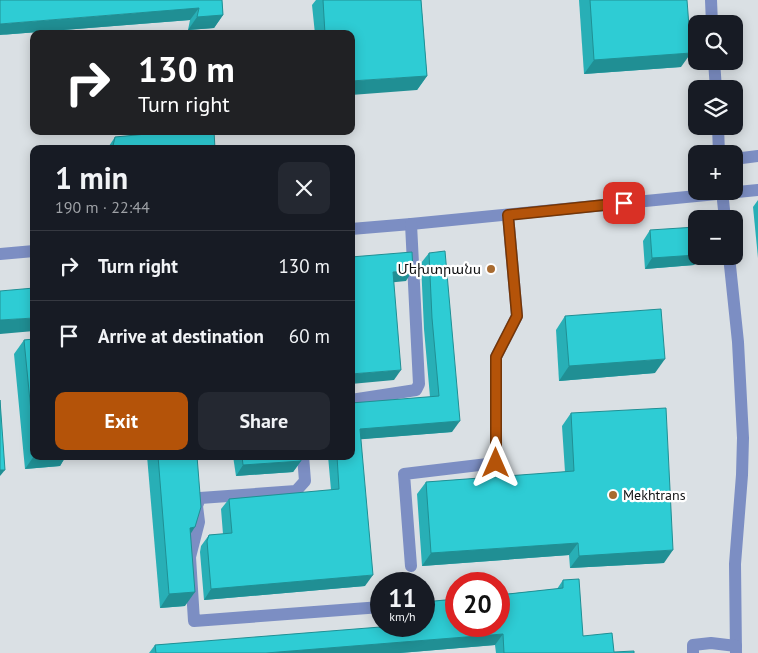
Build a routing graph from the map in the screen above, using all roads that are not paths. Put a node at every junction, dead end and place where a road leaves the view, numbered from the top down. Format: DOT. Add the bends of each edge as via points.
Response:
graph roads {
  1 [pos="711,0"];
  2 [pos="712,15"];
  3 [pos="758,156"];
  4 [pos="743,158"];
  5 [pos="758,190"];
  6 [pos="743,191"];
  7 [pos="688,196"];
  8 [pos="508,215"];
  9 [pos="411,224"];
  10 [pos="355,229"];
  11 [pos="30,251"];
  12 [pos="0,254"];
  13 [pos="730,265"];
  14 [pos="355,399"];
  15 [pos="303,460"];
  16 [pos="411,566"];
  17 [pos="370,608"];
  18 [pos="736,649"];
  19 [pos="693,653"];
  1 -- 2 [label="street"];
  3 -- 4 [label="street"];
  5 -- 6 [label="street"];
  7 -- 8 [label="street"];
  8 -- 9 [label="street"];
  8 -- 16 [label="street" via="517,316 496,357 496,463 404,474"];
  9 -- 10 [label="street"];
  9 -- 14 [label="street" via="419,384 416,390 406,393"];
  11 -- 12 [label="street"];
  13 -- 18 [label="street" via="743,438 735,564"];
  15 -- 17 [label="street" via="305,480 296,490 200,498 197,506 199,522 190,557 194,621"];
  18 -- 19 [label="street" via="711,643 693,645"];
}
